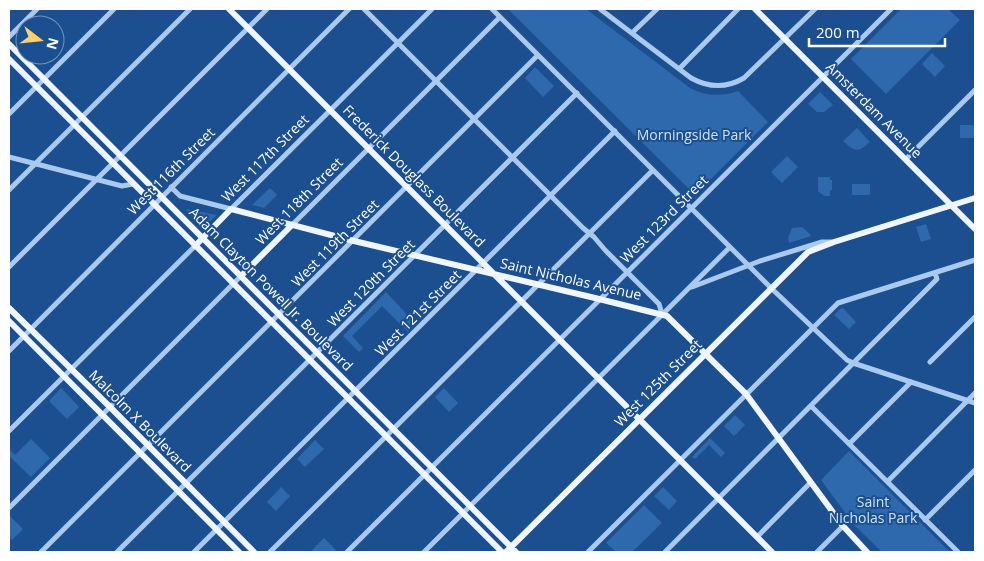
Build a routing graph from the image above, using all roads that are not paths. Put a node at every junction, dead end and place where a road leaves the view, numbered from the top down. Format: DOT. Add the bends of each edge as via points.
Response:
graph roads {
  1 [pos="37,9"];
  2 [pos="114,9"];
  3 [pos="190,9"];
  4 [pos="229,9"];
  5 [pos="267,9"];
  6 [pos="349,9"];
  7 [pos="364,9"];
  8 [pos="432,9"];
  9 [pos="492,9"];
  10 [pos="600,9"];
  11 [pos="657,9"];
  12 [pos="738,9"];
  13 [pos="755,9"];
  14 [pos="814,9"];
  15 [pos="891,9"];
  16 [pos="500,17"];
  17 [pos="248,28"];
  18 [pos="632,33"];
  19 [pos="9,37"];
  20 [pos="785,38"];
  21 [pos="398,42"];
  22 [pos="9,44"];
  23 [pos="538,55"];
  24 [pos="9,60"];
  25 [pos="289,69"];
  26 [pos="679,69"];
  27 [pos="824,77"];
  28 [pos="44,79"];
  29 [pos="436,81"];
  30 [pos="36,87"];
  31 [pos="975,90"];
  32 [pos="576,93"];
  33 [pos="330,110"];
  34 [pos="9,114"];
  35 [pos="82,117"];
  36 [pos="474,119"];
  37 [pos="74,125"];
  38 [pos="615,131"];
  39 [pos="369,149"];
  40 [pos="120,156"];
  41 [pos="9,157"];
  42 [pos="513,158"];
  43 [pos="906,159"];
  44 [pos="113,163"];
  45 [pos="35,164"];
  46 [pos="653,170"];
  47 [pos="96,179"];
  48 [pos="134,184"];
  49 [pos="171,187"];
  50 [pos="407,187"];
  51 [pos="9,190"];
  52 [pos="161,196"];
  53 [pos="551,196"];
  54 [pos="975,198"];
  55 [pos="153,204"];
  56 [pos="952,205"];
  57 [pos="691,208"];
  58 [pos="232,209"];
  59 [pos="292,225"];
  60 [pos="445,225"];
  61 [pos="975,229"];
  62 [pos="589,234"];
  63 [pos="202,238"];
  64 [pos="354,241"];
  65 [pos="834,242"];
  66 [pos="195,246"];
  67 [pos="730,247"];
  68 [pos="415,255"];
  69 [pos="975,260"];
  70 [pos="483,263"];
  71 [pos="749,266"];
  72 [pos="9,267"];
  73 [pos="477,270"];
  74 [pos="627,272"];
  75 [pos="493,273"];
  76 [pos="935,273"];
  77 [pos="241,276"];
  78 [pos="233,284"];
  79 [pos="539,284"];
  80 [pos="689,288"];
  81 [pos="771,288"];
  82 [pos="601,299"];
  83 [pos="521,302"];
  84 [pos="9,308"];
  85 [pos="662,314"];
  86 [pos="279,315"];
  87 [pos="975,317"];
  88 [pos="9,321"];
  89 [pos="271,322"];
  90 [pos="813,328"];
  91 [pos="30,329"];
  92 [pos="24,336"];
  93 [pos="560,339"];
  94 [pos="9,351"];
  95 [pos="317,353"];
  96 [pos="705,354"];
  97 [pos="309,360"];
  98 [pos="930,362"];
  99 [pos="853,363"];
  100 [pos="71,369"];
  101 [pos="64,376"];
  102 [pos="599,378"];
  103 [pos="911,382"];
  104 [pos="356,391"];
  105 [pos="975,393"];
  106 [pos="746,394"];
  107 [pos="348,399"];
  108 [pos="968,400"];
  109 [pos="975,403"];
  110 [pos="811,406"];
  111 [pos="110,407"];
  112 [pos="102,415"];
  113 [pos="640,419"];
  114 [pos="394,430"];
  115 [pos="9,431"];
  116 [pos="386,437"];
  117 [pos="778,439"];
  118 [pos="849,444"];
  119 [pos="148,446"];
  120 [pos="141,453"];
  121 [pos="680,460"];
  122 [pos="432,468"];
  123 [pos="975,470"];
  124 [pos="424,475"];
  125 [pos="888,482"];
  126 [pos="810,483"];
  127 [pos="186,484"];
  128 [pos="178,492"];
  129 [pos="719,499"];
  130 [pos="470,506"];
  131 [pos="9,508"];
  132 [pos="463,513"];
  133 [pos="925,520"];
  134 [pos="224,522"];
  135 [pos="843,526"];
  136 [pos="217,530"];
  137 [pos="757,537"];
  138 [pos="511,551"];
  139 [pos="42,552"];
  140 [pos="117,552"];
  141 [pos="194,552"];
  142 [pos="239,552"];
  143 [pos="254,552"];
  144 [pos="270,552"];
  145 [pos="347,552"];
  146 [pos="424,552"];
  147 [pos="502,552"];
  148 [pos="588,552"];
  149 [pos="665,552"];
  150 [pos="772,552"];
  151 [pos="818,552"];
  152 [pos="868,552"];
  153 [pos="958,552"];
  1 -- 19 [label="street"];
  2 -- 28 [label="street"];
  3 -- 35 [label="street"];
  4 -- 17 [label="main road, Frederick Douglass Boulevard"];
  5 -- 17 [label="street"];
  6 -- 25 [label="street, West 116th Street"];
  7 -- 21 [label="street"];
  8 -- 21 [label="street, West 117th Street"];
  9 -- 16 [label="street"];
  10 -- 18 [label="street"];
  11 -- 18 [label="street"];
  12 -- 26 [label="street"];
  13 -- 20 [label="main road, Amsterdam Avenue"];
  14 -- 20 [label="street"];
  15 -- 27 [label="street, West 123rd Street"];
  16 -- 23 [label="street"];
  16 -- 29 [label="street, West 118th Street"];
  17 -- 25 [label="main road, Frederick Douglass Boulevard"];
  17 -- 40 [label="street"];
  18 -- 26 [label="street"];
  20 -- 26 [label="street" via="744,78 731,84 704,84"];
  20 -- 27 [label="main road, Amsterdam Avenue"];
  21 -- 29 [label="street"];
  21 -- 33 [label="street, West 117th Street"];
  22 -- 28 [label="main road, Adam Clayton Powell Jr. Boulevard"];
  23 -- 32 [label="street"];
  23 -- 36 [label="street, West 119th Street"];
  24 -- 30 [label="main road, Adam Clayton Powell Jr. Boulevard"];
  25 -- 33 [label="main road, Frederick Douglass Boulevard"];
  25 -- 49 [label="street, West 116th Street"];
  27 -- 43 [label="main road, Amsterdam Avenue"];
  27 -- 57 [label="street, West 123rd Street"];
  28 -- 30 [label="street"];
  28 -- 35 [label="main road, Adam Clayton Powell Jr. Boulevard"];
  29 -- 36 [label="street"];
  29 -- 39 [label="street, West 118th Street"];
  30 -- 34 [label="street"];
  30 -- 37 [label="main road, Adam Clayton Powell Jr. Boulevard"];
  31 -- 43 [label="street"];
  32 -- 38 [label="street"];
  32 -- 42 [label="street, West 120th Street"];
  33 -- 39 [label="main road, Frederick Douglass Boulevard"];
  33 -- 58 [label="street, West 117th Street"];
  35 -- 37 [label="street"];
  35 -- 40 [label="main road, Adam Clayton Powell Jr. Boulevard"];
  36 -- 42 [label="street"];
  36 -- 50 [label="street, West 119th Street"];
  37 -- 44 [label="main road, Adam Clayton Powell Jr. Boulevard"];
  37 -- 45 [label="street"];
  38 -- 46 [label="street"];
  38 -- 53 [label="street, West 121st Street"];
  39 -- 50 [label="main road, Frederick Douglass Boulevard"];
  39 -- 59 [label="street, West 118th Street"];
  40 -- 44 [label="street"];
  40 -- 52 [label="main road, Adam Clayton Powell Jr. Boulevard"];
  41 -- 45 [label="street"];
  42 -- 53 [label="street"];
  42 -- 60 [label="street, West 120th Street"];
  43 -- 56 [label="main road, Amsterdam Avenue"];
  44 -- 47 [label="street"];
  44 -- 48 [label="main road, Adam Clayton Powell Jr. Boulevard"];
  45 -- 47 [label="street"];
  45 -- 51 [label="street"];
  46 -- 57 [label="street"];
  46 -- 62 [label="street"];
  47 -- 48 [label="street" via="122,186"];
  47 -- 72 [label="street"];
  48 -- 55 [label="main road, Adam Clayton Powell Jr. Boulevard"];
  49 -- 52 [label="street, West 116th Street"];
  49 -- 58 [label="street, Saint Nicholas Avenue" via="180,196"];
  50 -- 60 [label="main road, Frederick Douglass Boulevard"];
  50 -- 64 [label="street, West 119th Street"];
  52 -- 55 [label="street, West 116th Street"];
  52 -- 63 [label="main road, Adam Clayton Powell Jr. Boulevard"];
  53 -- 62 [label="street"];
  53 -- 70 [label="street, West 121st Street"];
  54 -- 56 [label="main road, West 125th Street"];
  55 -- 66 [label="main road, Adam Clayton Powell Jr. Boulevard"];
  55 -- 91 [label="street, West 116th Street"];
  56 -- 61 [label="main road, Amsterdam Avenue"];
  56 -- 65 [label="main road, West 125th Street"];
  57 -- 67 [label="street"];
  57 -- 74 [label="street, West 123rd Street"];
  58 -- 59 [label="main road, Saint Nicholas Avenue"];
  58 -- 63 [label="main road, West 117th Street"];
  59 -- 64 [label="main road, Saint Nicholas Avenue"];
  59 -- 77 [label="main road, West 118th Street"];
  60 -- 68 [label="street, West 120th Street"];
  60 -- 70 [label="main road, Frederick Douglass Boulevard"];
  62 -- 74 [label="street"];
  62 -- 79 [label="street"];
  63 -- 66 [label="main road, West 117th Street"];
  63 -- 77 [label="main road, Adam Clayton Powell Jr. Boulevard"];
  64 -- 68 [label="main road, Saint Nicholas Avenue"];
  64 -- 86 [label="street, West 119th Street"];
  65 -- 71 [label="street, West 125th Street" via="822,242"];
  65 -- 81 [label="main road, West 125th Street" via="808,252"];
  66 -- 78 [label="main road, Adam Clayton Powell Jr. Boulevard"];
  66 -- 100 [label="street, West 117th Street"];
  67 -- 71 [label="street"];
  67 -- 80 [label="street"];
  68 -- 73 [label="main road, Saint Nicholas Avenue"];
  68 -- 95 [label="street, West 120th Street"];
  69 -- 76 [label="street"];
  70 -- 73 [label="street, West 121st Street"];
  70 -- 75 [label="main road, Frederick Douglass Boulevard"];
  71 -- 80 [label="street, West 125th Street"];
  71 -- 81 [label="street"];
  73 -- 75 [label="main road, Saint Nicholas Avenue"];
  73 -- 104 [label="street, West 121st Street"];
  74 -- 82 [label="street, West 123rd Street"];
  74 -- 85 [label="street" via="659,304"];
  75 -- 79 [label="main road, Saint Nicholas Avenue"];
  75 -- 83 [label="main road, Frederick Douglass Boulevard"];
  76 -- 90 [label="street" via="840,302"];
  76 -- 99 [label="street" via="937,279"];
  77 -- 78 [label="street, West 118th Street"];
  77 -- 86 [label="main road, Adam Clayton Powell Jr. Boulevard"];
  78 -- 89 [label="main road, Adam Clayton Powell Jr. Boulevard"];
  78 -- 111 [label="street, West 118th Street"];
  79 -- 82 [label="main road, Saint Nicholas Avenue"];
  79 -- 83 [label="street"];
  80 -- 85 [label="street"];
  81 -- 90 [label="street"];
  81 -- 96 [label="main road, West 125th Street"];
  82 -- 85 [label="main road, Saint Nicholas Avenue"];
  82 -- 93 [label="street, West 123rd Street"];
  83 -- 93 [label="main road, Frederick Douglass Boulevard"];
  83 -- 114 [label="street"];
  84 -- 91 [label="main road, Malcolm X Boulevard"];
  85 -- 96 [label="main road, Saint Nicholas Avenue" via="670,318"];
  85 -- 102 [label="street"];
  86 -- 89 [label="street, West 119th Street"];
  86 -- 95 [label="main road, Adam Clayton Powell Jr. Boulevard"];
  87 -- 98 [label="street"];
  88 -- 92 [label="main road, Malcolm X Boulevard"];
  89 -- 97 [label="main road, Adam Clayton Powell Jr. Boulevard"];
  89 -- 119 [label="street, West 119th Street"];
  90 -- 99 [label="street"];
  90 -- 106 [label="street"];
  91 -- 92 [label="street, West 116th Street"];
  91 -- 100 [label="main road, Malcolm X Boulevard"];
  92 -- 94 [label="street, West 116th Street"];
  92 -- 101 [label="main road, Malcolm X Boulevard"];
  93 -- 102 [label="main road, Frederick Douglass Boulevard"];
  93 -- 122 [label="street, West 123rd Street"];
  95 -- 97 [label="street, West 120th Street"];
  95 -- 104 [label="main road, Adam Clayton Powell Jr. Boulevard"];
  96 -- 106 [label="main road, Saint Nicholas Avenue"];
  96 -- 113 [label="main road, West 125th Street"];
  97 -- 107 [label="main road, Adam Clayton Powell Jr. Boulevard"];
  97 -- 127 [label="street, West 120th Street"];
  99 -- 103 [label="street"];
  99 -- 110 [label="street"];
  100 -- 101 [label="street, West 117th Street"];
  100 -- 111 [label="main road, Malcolm X Boulevard"];
  101 -- 112 [label="main road, Malcolm X Boulevard"];
  101 -- 115 [label="street, West 117th Street"];
  102 -- 113 [label="main road, Frederick Douglass Boulevard"];
  102 -- 130 [label="street"];
  103 -- 108 [label="street"];
  103 -- 118 [label="street"];
  104 -- 107 [label="street, West 121st Street"];
  104 -- 114 [label="main road, Adam Clayton Powell Jr. Boulevard"];
  105 -- 108 [label="street"];
  106 -- 117 [label="main road, Saint Nicholas Avenue"];
  106 -- 121 [label="street"];
  107 -- 116 [label="main road, Adam Clayton Powell Jr. Boulevard"];
  107 -- 134 [label="street, West 121st Street"];
  108 -- 109 [label="street"];
  108 -- 125 [label="street"];
  110 -- 117 [label="street"];
  110 -- 118 [label="street"];
  111 -- 112 [label="street, West 118th Street"];
  111 -- 119 [label="main road, Malcolm X Boulevard"];
  112 -- 120 [label="main road, Malcolm X Boulevard"];
  112 -- 131 [label="street, West 118th Street"];
  113 -- 121 [label="main road, Frederick Douglass Boulevard"];
  113 -- 138 [label="main road, West 125th Street"];
  114 -- 116 [label="street"];
  114 -- 122 [label="main road, Adam Clayton Powell Jr. Boulevard"];
  116 -- 124 [label="main road, Adam Clayton Powell Jr. Boulevard"];
  116 -- 144 [label="street"];
  117 -- 126 [label="main road, Saint Nicholas Avenue"];
  117 -- 129 [label="street"];
  118 -- 125 [label="street"];
  119 -- 120 [label="street, West 119th Street"];
  119 -- 127 [label="main road, Malcolm X Boulevard"];
  120 -- 128 [label="main road, Malcolm X Boulevard"];
  120 -- 139 [label="street, West 119th Street"];
  121 -- 129 [label="main road, Frederick Douglass Boulevard"];
  121 -- 148 [label="street"];
  122 -- 124 [label="street, West 123rd Street"];
  122 -- 130 [label="main road, Adam Clayton Powell Jr. Boulevard"];
  123 -- 133 [label="street"];
  124 -- 132 [label="main road, Adam Clayton Powell Jr. Boulevard"];
  124 -- 145 [label="street, West 123rd Street"];
  125 -- 133 [label="street"];
  126 -- 135 [label="main road, Saint Nicholas Avenue"];
  126 -- 137 [label="street"];
  127 -- 128 [label="street, West 120th Street"];
  127 -- 134 [label="main road, Malcolm X Boulevard"];
  128 -- 136 [label="main road, Malcolm X Boulevard"];
  128 -- 140 [label="street, West 120th Street"];
  129 -- 137 [label="main road, Frederick Douglass Boulevard"];
  129 -- 149 [label="street"];
  130 -- 132 [label="street"];
  130 -- 138 [label="main road, Adam Clayton Powell Jr. Boulevard"];
  132 -- 146 [label="street"];
  132 -- 147 [label="main road, Adam Clayton Powell Jr. Boulevard"];
  133 -- 153 [label="street"];
  134 -- 136 [label="street, West 121st Street"];
  134 -- 143 [label="main road, Malcolm X Boulevard"];
  135 -- 151 [label="street"];
  135 -- 152 [label="main road, Saint Nicholas Avenue"];
  136 -- 141 [label="street, West 121st Street"];
  136 -- 142 [label="main road, Malcolm X Boulevard"];
  137 -- 150 [label="main road, Frederick Douglass Boulevard"];
}
